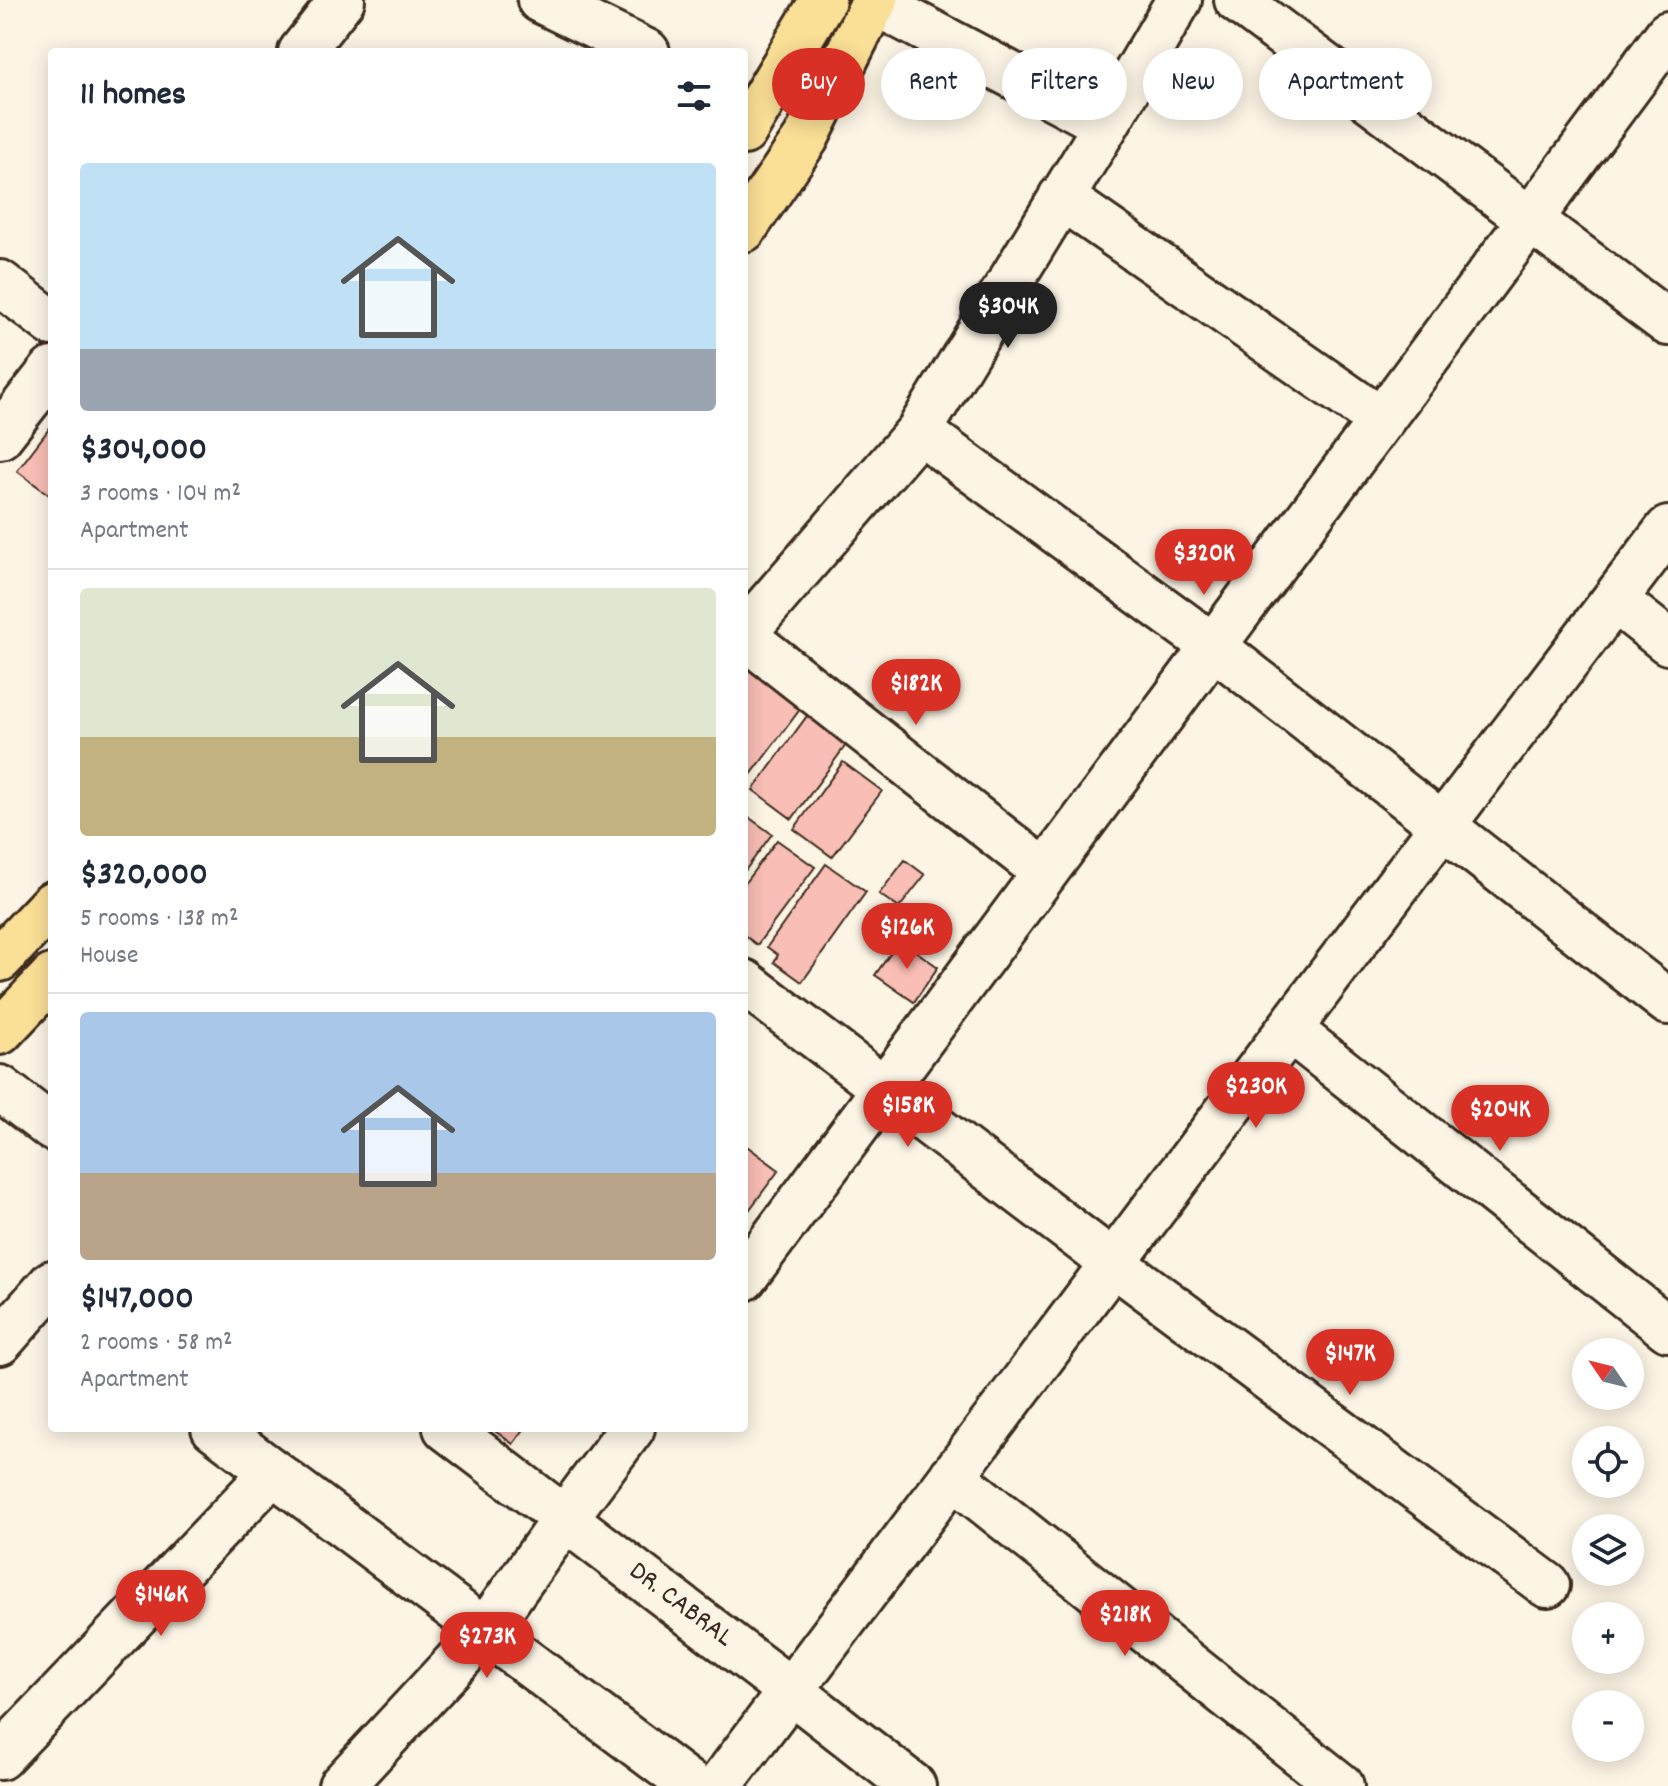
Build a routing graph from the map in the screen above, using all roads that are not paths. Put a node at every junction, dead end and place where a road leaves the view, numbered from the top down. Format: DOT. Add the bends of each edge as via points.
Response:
graph roads {
  1 [pos="342,0"];
  2 [pos="540,0"];
  3 [pos="823,0"];
  4 [pos="1179,0"];
  5 [pos="1237,0"];
  6 [pos="874,1"];
  7 [pos="1668,34"];
  8 [pos="304,48"];
  9 [pos="639,48"];
  10 [pos="749,113"];
  11 [pos="1106,125"];
  12 [pos="1061,197"];
  13 [pos="1529,220"];
  14 [pos="748,223"];
  15 [pos="0,283"];
  16 [pos="48,320"];
  17 [pos="1668,323"];
  18 [pos="48,375"];
  19 [pos="1381,420"];
  20 [pos="919,431"];
  21 [pos="0,436"];
  22 [pos="1668,529"];
  23 [pos="1615,600"];
  24 [pos="748,630"];
  25 [pos="748,638"];
  26 [pos="1668,642"];
  27 [pos="1213,646"];
  28 [pos="1443,825"];
  29 [pos="1045,872"];
  30 [pos="48,908"];
  31 [pos="0,959"];
  32 [pos="48,981"];
  33 [pos="748,985"];
  34 [pos="1668,1002"];
  35 [pos="1290,1030"];
  36 [pos="0,1032"];
  37 [pos="0,1088"];
  38 [pos="885,1088"];
  39 [pos="48,1125"];
  40 [pos="1113,1263"];
  41 [pos="748,1273"];
  42 [pos="48,1296"];
  43 [pos="1668,1329"];
  44 [pos="0,1342"];
  45 [pos="219,1432"];
  46 [pos="451,1432"];
  47 [pos="629,1432"];
  48 [pos="273,1472"];
  49 [pos="952,1476"];
  50 [pos="565,1518"];
  51 [pos="1547,1585"];
  52 [pos="485,1631"];
  53 [pos="790,1690"];
  54 [pos="0,1757"];
  55 [pos="341,1786"];
  56 [pos="692,1786"];
  57 [pos="719,1786"];
  58 [pos="913,1786"];
  59 [pos="1341,1786"];
  1 -- 8 [label="street"];
  2 -- 9 [label="street"];
  3 -- 10 [label="main road"];
  4 -- 11 [label="street"];
  5 -- 13 [label="street"];
  6 -- 11 [label="street"];
  6 -- 14 [label="main road" via="806,138"];
  7 -- 13 [label="street"];
  11 -- 12 [label="street"];
  12 -- 19 [label="street"];
  12 -- 20 [label="street"];
  13 -- 17 [label="street"];
  13 -- 19 [label="street"];
  15 -- 16 [label="street"];
  18 -- 21 [label="street"];
  19 -- 27 [label="street"];
  20 -- 24 [label="street"];
  20 -- 27 [label="street"];
  22 -- 23 [label="street"];
  23 -- 26 [label="street"];
  23 -- 28 [label="street"];
  25 -- 29 [label="street"];
  27 -- 28 [label="street"];
  27 -- 29 [label="street"];
  28 -- 34 [label="street"];
  28 -- 35 [label="street"];
  29 -- 38 [label="street"];
  30 -- 31 [label="main road"];
  32 -- 36 [label="main road"];
  33 -- 38 [label="street"];
  35 -- 40 [label="street"];
  35 -- 43 [label="street"];
  37 -- 39 [label="street"];
  38 -- 40 [label="street"];
  38 -- 41 [label="street"];
  40 -- 49 [label="street"];
  40 -- 51 [label="street"];
  42 -- 44 [label="street"];
  45 -- 48 [label="street"];
  46 -- 50 [label="street, DR. CABRAL"];
  47 -- 50 [label="street"];
  48 -- 52 [label="street"];
  48 -- 54 [label="street"];
  49 -- 53 [label="street"];
  49 -- 59 [label="street"];
  50 -- 52 [label="street"];
  50 -- 53 [label="street, DR. CABRAL"];
  52 -- 55 [label="street"];
  52 -- 56 [label="street"];
  53 -- 57 [label="street"];
  53 -- 58 [label="street, DR. CABRAL"];
}
